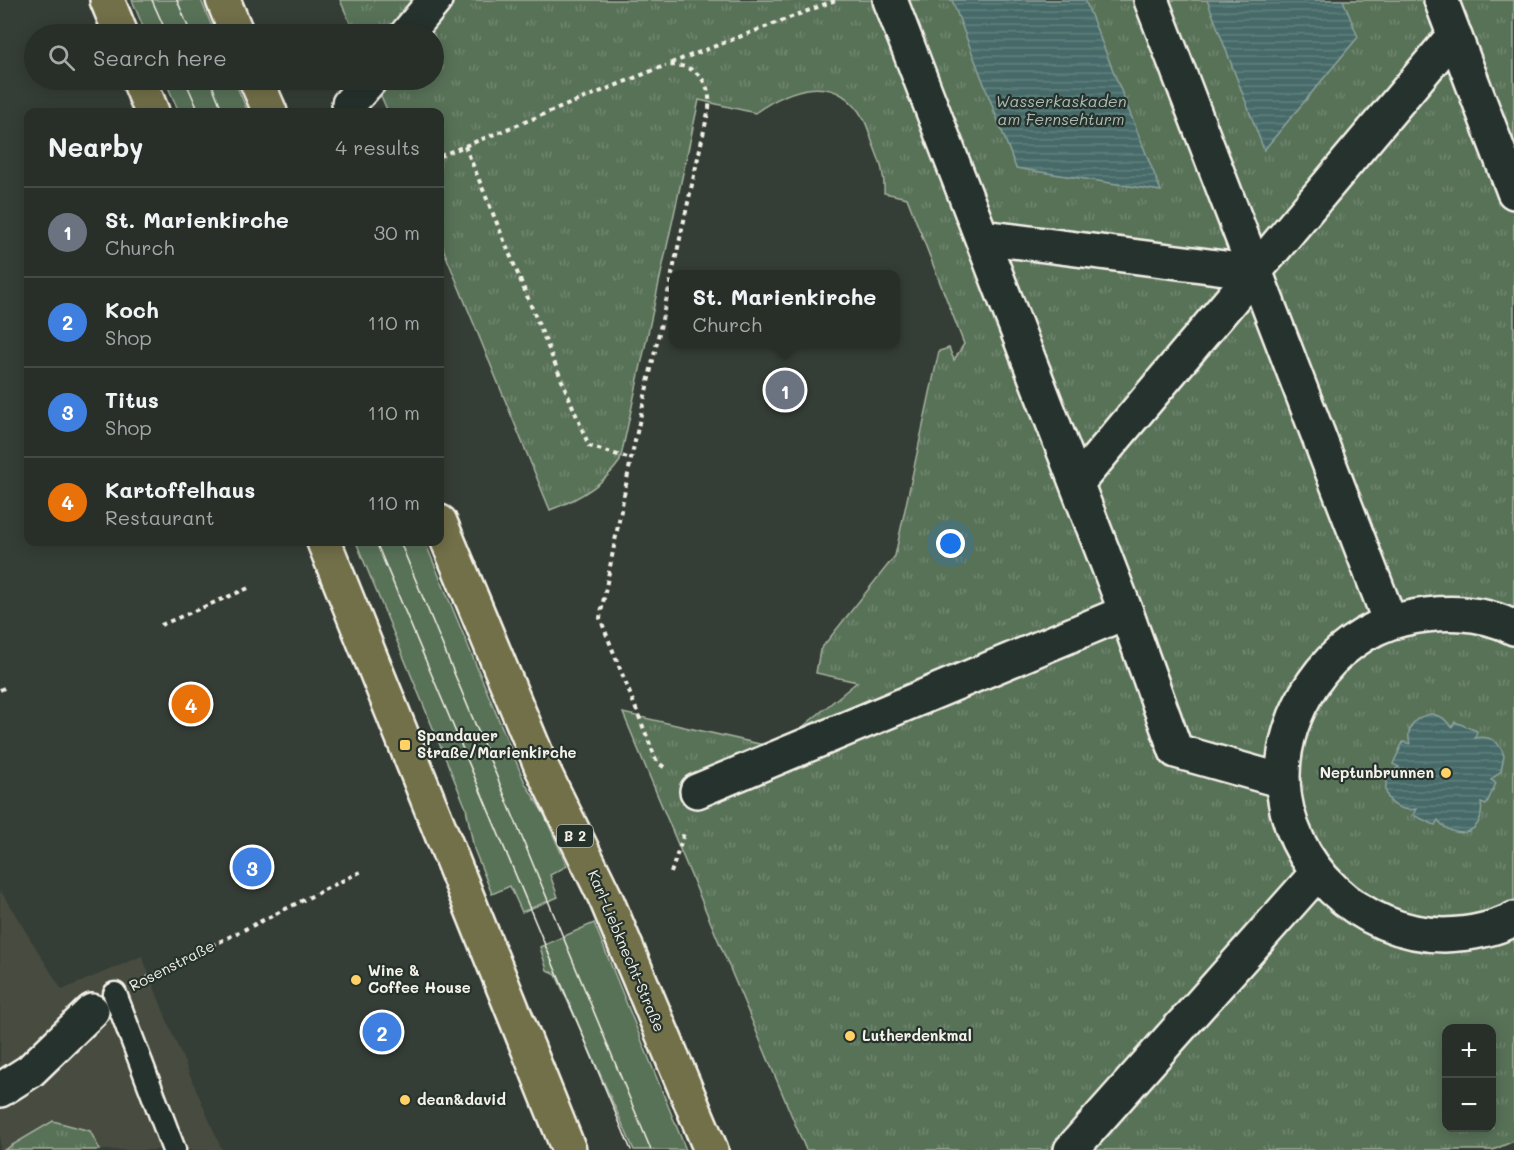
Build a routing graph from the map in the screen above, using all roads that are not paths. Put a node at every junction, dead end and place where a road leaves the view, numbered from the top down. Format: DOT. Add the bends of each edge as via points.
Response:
graph roads {
  1 [pos="107,0"];
  2 [pos="223,0"];
  3 [pos="435,0"];
  4 [pos="890,0"];
  5 [pos="1151,0"];
  6 [pos="1441,0"];
  7 [pos="117,24"];
  8 [pos="233,24"];
  9 [pos="415,24"];
  10 [pos="1454,35"];
  11 [pos="143,90"];
  12 [pos="260,90"];
  13 [pos="362,90"];
  14 [pos="349,105"];
  15 [pos="150,108"];
  16 [pos="268,108"];
  17 [pos="1514,192"];
  18 [pos="982,237"];
  19 [pos="1256,272"];
  20 [pos="1077,483"];
  21 [pos="444,532"];
  22 [pos="326,546"];
  23 [pos="1126,612"];
  24 [pos="1390,622"];
  25 [pos="1514,628"];
  26 [pos="1283,781"];
  27 [pos="697,791"];
  28 [pos="1317,873"];
  29 [pos="1512,927"];
  30 [pos="103,1003"];
  31 [pos="0,1090"];
  32 [pos="174,1150"];
  33 [pos="569,1150"];
  34 [pos="711,1150"];
  35 [pos="1071,1150"];
  1 -- 7 [label="main road"];
  2 -- 8 [label="main road"];
  3 -- 9 [label="street"];
  4 -- 18 [label="street"];
  5 -- 19 [label="street"];
  6 -- 10 [label="street"];
  10 -- 17 [label="street"];
  10 -- 19 [label="street"];
  11 -- 15 [label="main road"];
  12 -- 16 [label="main road"];
  13 -- 14 [label="street"];
  18 -- 19 [label="street"];
  18 -- 20 [label="street"];
  19 -- 20 [label="street"];
  19 -- 24 [label="street"];
  20 -- 23 [label="street"];
  21 -- 34 [label="main road, Karl-Liebknecht-Straße / B 2" via="542,768 606,899"];
  22 -- 33 [label="main road"];
  23 -- 26 [label="street" via="1176,751"];
  23 -- 27 [label="street"];
  24 -- 25 [label="street" via="1430,613 1472,614"];
  24 -- 26 [label="street" via="1354,640 1323,668 1300,702 1287,740"];
  26 -- 28 [label="street" via="1299,845"];
  28 -- 29 [label="street" via="1347,903 1384,924 1425,935"];
  28 -- 35 [label="street"];
  30 -- 31 [label="street" via="30,1071"];
  30 -- 32 [label="lane"];
}
